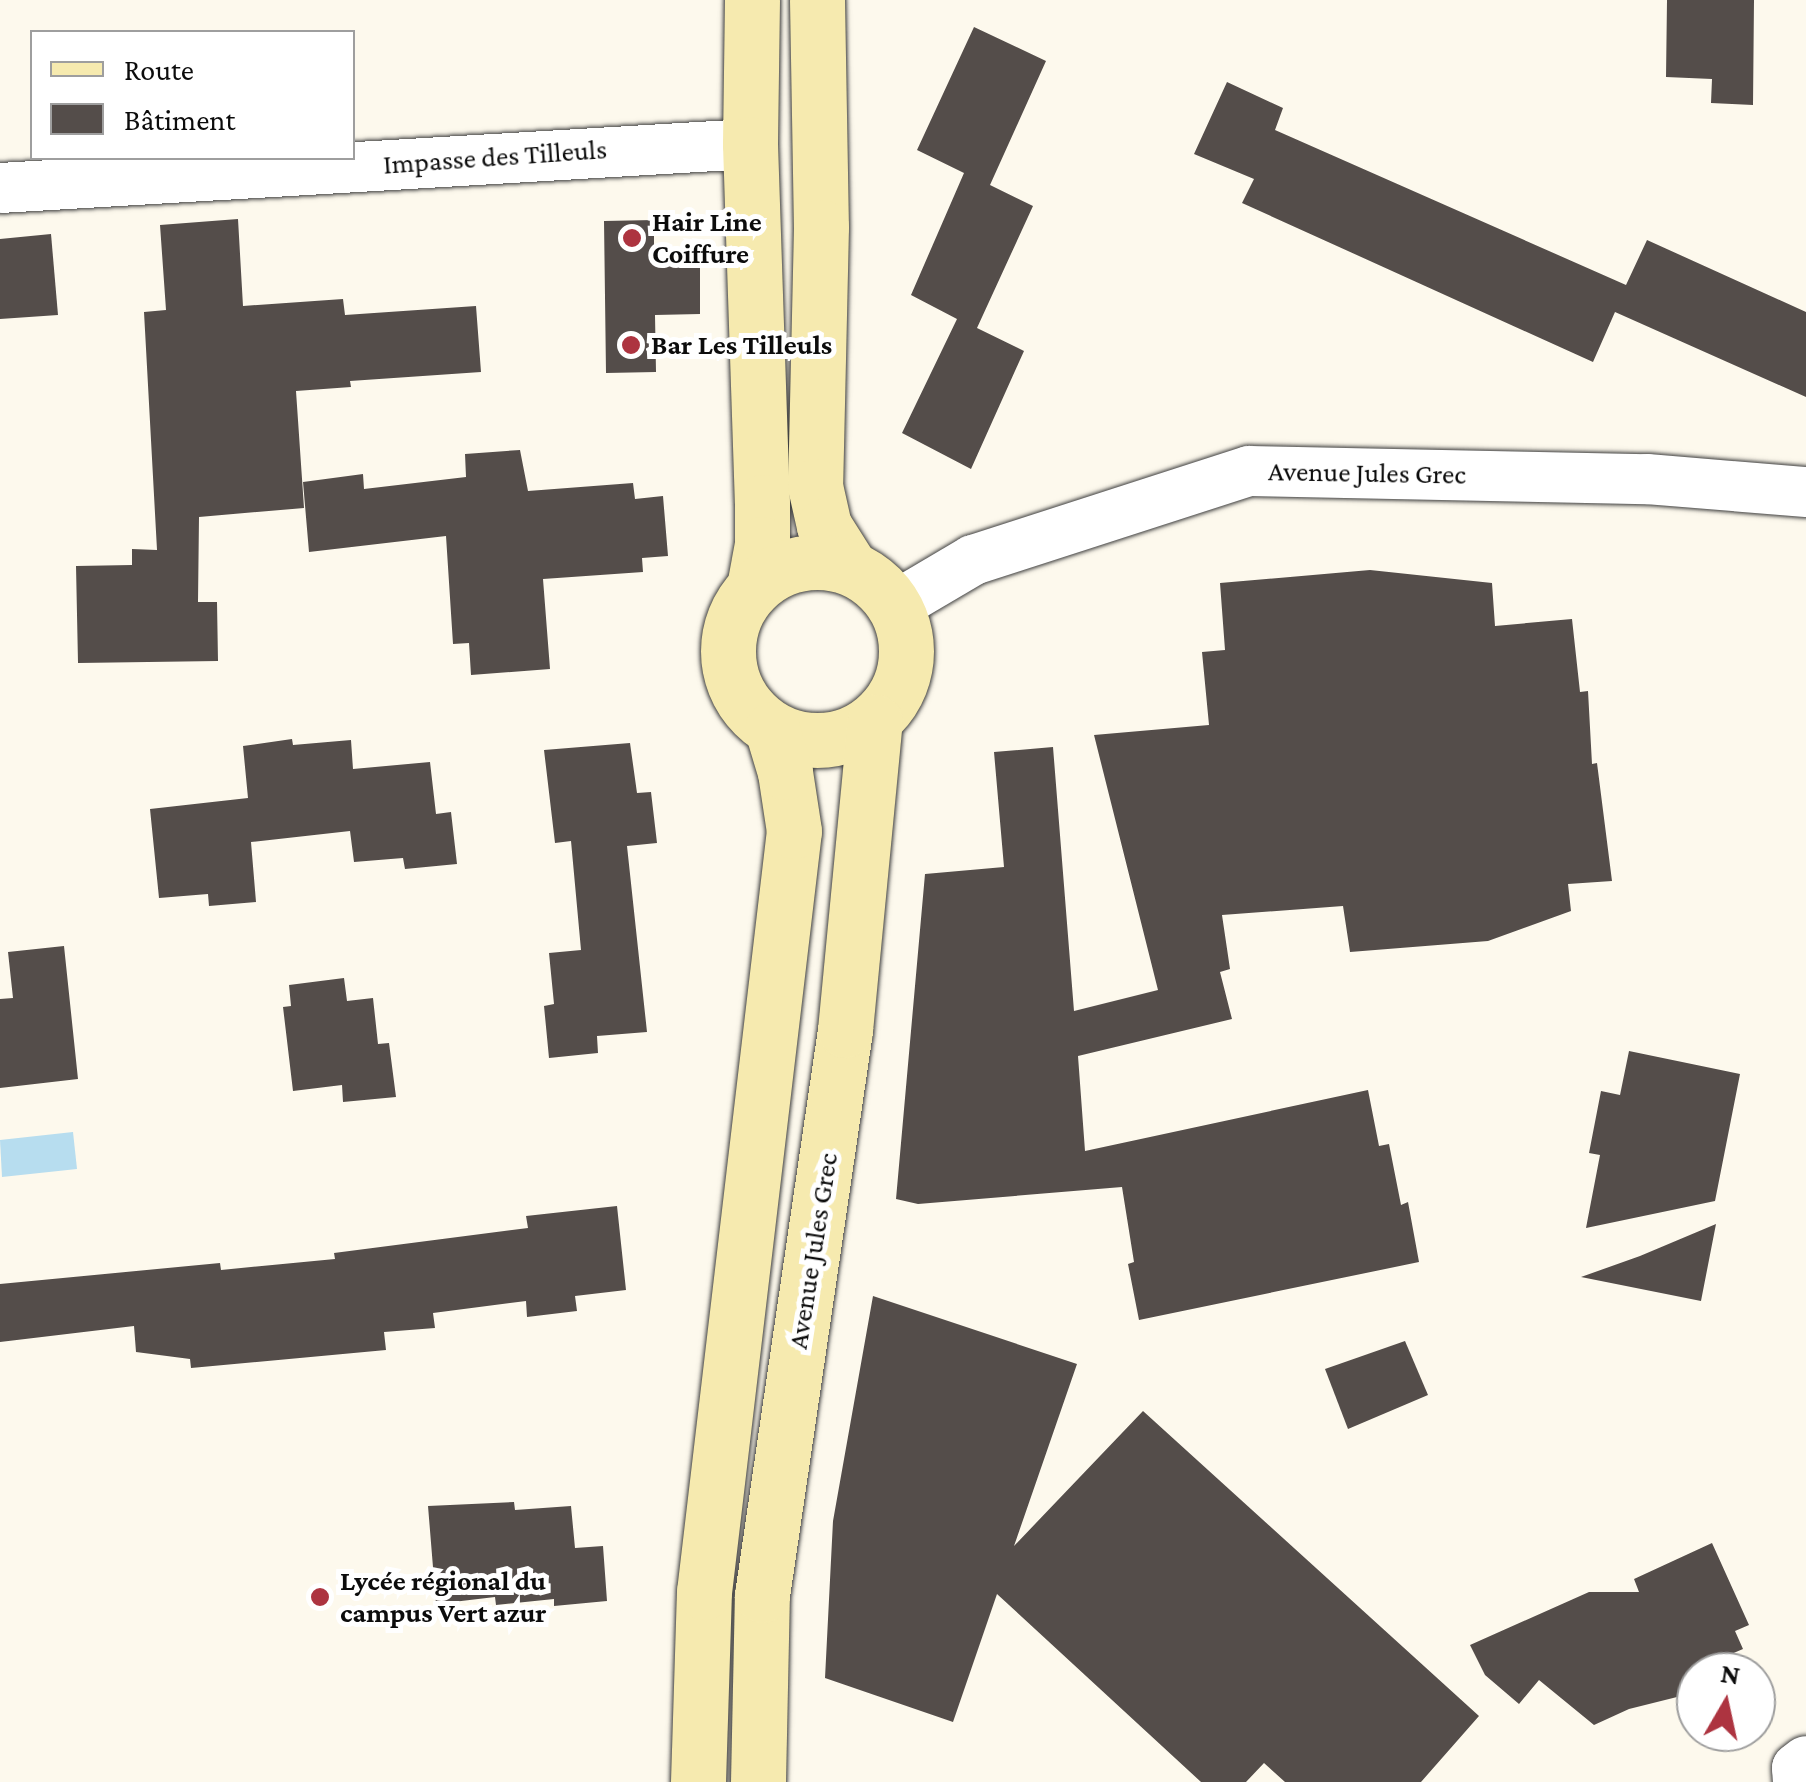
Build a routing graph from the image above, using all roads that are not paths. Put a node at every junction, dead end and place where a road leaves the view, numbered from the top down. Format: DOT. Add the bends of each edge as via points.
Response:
graph roads {
  1 [pos="752,0"];
  2 [pos="817,0"];
  3 [pos="750,144"];
  4 [pos="0,188"];
  5 [pos="1806,492"];
  6 [pos="850,567"];
  7 [pos="754,587"];
  8 [pos="896,606"];
  9 [pos="875,721"];
  10 [pos="772,729"];
  11 [pos="1806,1761"];
  12 [pos="698,1782"];
  13 [pos="758,1782"];
  14 [pos="1798,1782"];
  1 -- 3 [label="street"];
  2 -- 6 [label="street" via="816,486 824,526"];
  3 -- 4 [label="street, Impasse des Tilleuls"];
  3 -- 7 [label="street" via="762,502"];
  5 -- 8 [label="street, Avenue Jules Grec" via="1647,479 1249,471 973,560"];
  6 -- 7 [label="street" via="816,561 783,568"];
  6 -- 8 [label="street"];
  7 -- 10 [label="street" via="735,614 727,646 731,678 747,708"];
  8 -- 9 [label="street" via="906,636 906,668 895,697"];
  9 -- 10 [label="street" via="843,738 807,741"];
  9 -- 13 [label="street, Avenue Jules Grec" via="823,1201 764,1576"];
  10 -- 12 [label="street" via="794,831 704,1592"];
  11 -- 14 [label="street"];
}
